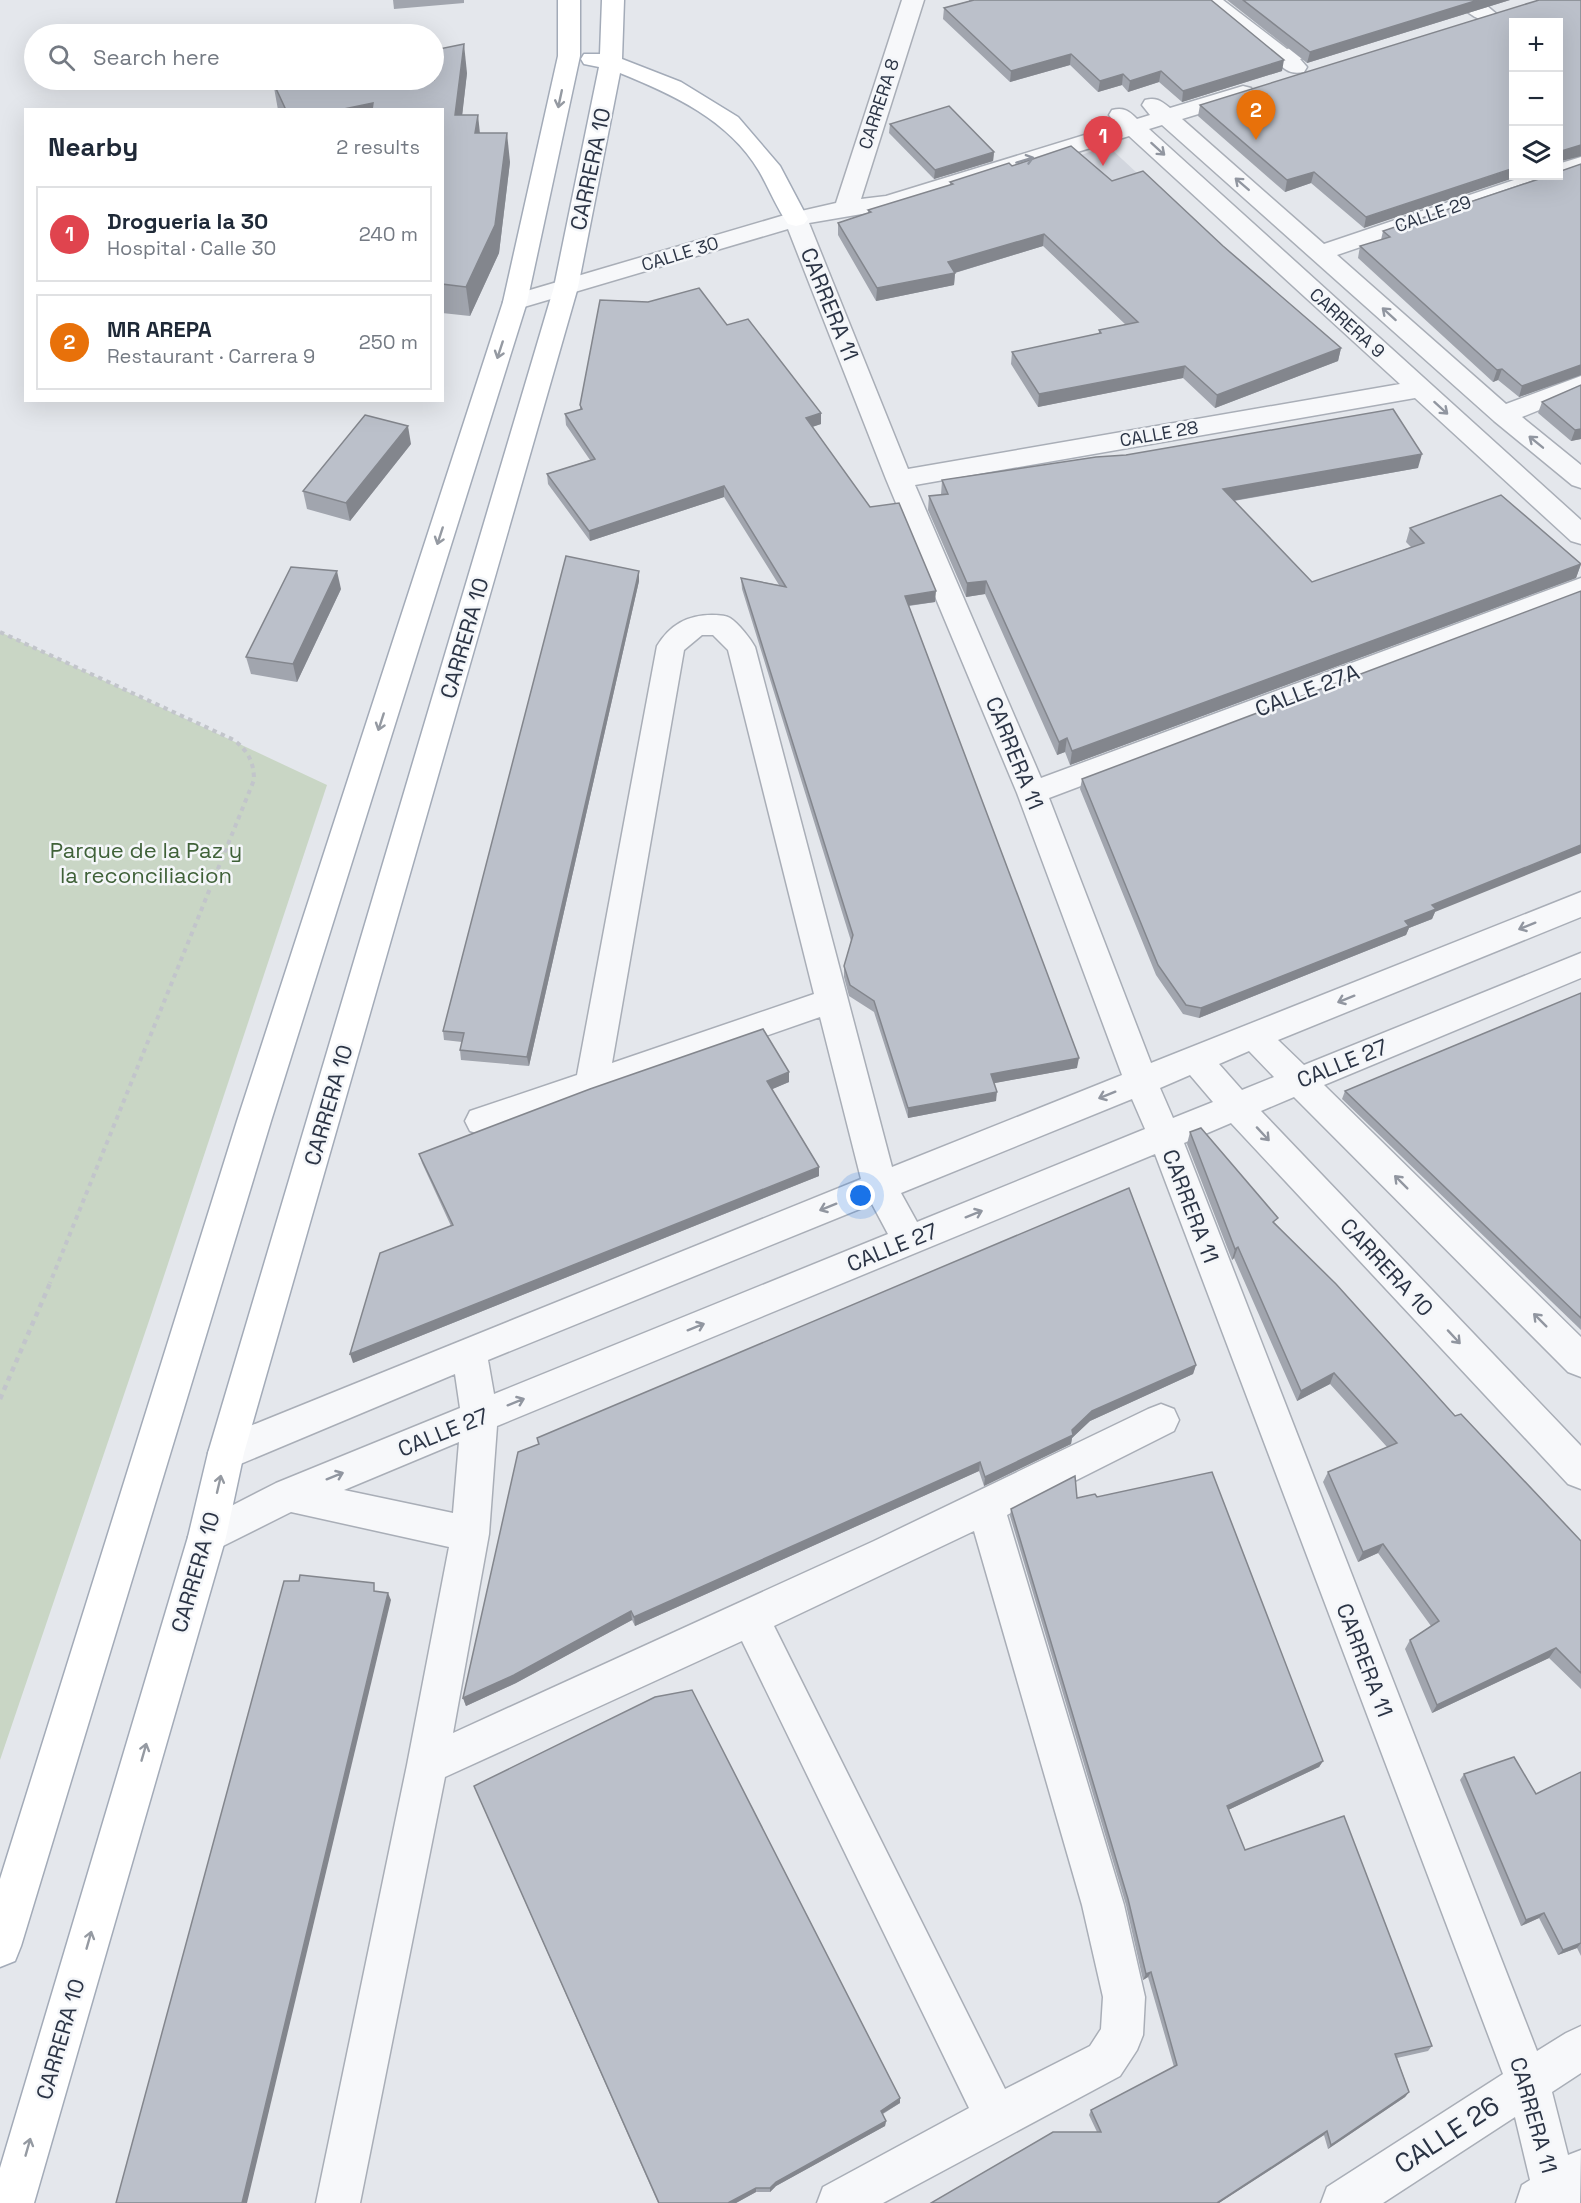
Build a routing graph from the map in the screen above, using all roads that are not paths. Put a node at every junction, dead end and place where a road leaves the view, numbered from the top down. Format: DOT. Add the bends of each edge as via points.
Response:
graph roads {
  1 [pos="569,0"];
  2 [pos="613,0"];
  3 [pos="913,0"];
  4 [pos="1210,0"];
  5 [pos="1463,6"];
  6 [pos="1499,13"];
  7 [pos="1359,34"];
  8 [pos="569,56"];
  9 [pos="1283,58"];
  10 [pos="611,62"];
  11 [pos="1215,79"];
  12 [pos="1166,117"];
  13 [pos="1133,127"];
  14 [pos="1581,164"];
  15 [pos="1563,170"];
  16 [pos="1535,180"];
  17 [pos="881,181"];
  18 [pos="846,208"];
  19 [pos="796,219"];
  20 [pos="1320,253"];
  21 [pos="566,287"];
  22 [pos="515,302"];
  23 [pos="1581,384"];
  24 [pos="1419,388"];
  25 [pos="1503,415"];
  26 [pos="899,479"];
  27 [pos="1581,479"];
  28 [pos="1581,535"];
  29 [pos="1581,587"];
  30 [pos="1032,794"];
  31 [pos="1581,904"];
  32 [pos="1581,965"];
  33 [pos="833,1000"];
  34 [pos="1254,1036"];
  35 [pos="1196,1059"];
  36 [pos="1299,1080"];
  37 [pos="1141,1081"];
  38 [pos="592,1084"];
  39 [pos="1236,1106"];
  40 [pos="482,1121"];
  41 [pos="1164,1135"];
  42 [pos="880,1186"];
  43 [pos="909,1240"];
  44 [pos="469,1352"];
  45 [pos="1581,1361"];
  46 [pos="480,1416"];
  47 [pos="1161,1420"];
  48 [pos="226,1453"];
  49 [pos="1581,1472"];
  50 [pos="289,1495"];
  51 [pos="986,1508"];
  52 [pos="470,1534"];
  53 [pos="207,1537"];
  54 [pos="751,1619"];
  55 [pos="427,1765"];
  56 [pos="0,1946"];
  57 [pos="1581,2048"];
  58 [pos="1528,2083"];
  59 [pos="996,2117"];
  60 [pos="1557,2192"];
  61 [pos="12,2203"];
  62 [pos="338,2203"];
  63 [pos="839,2203"];
  64 [pos="1343,2203"];
  1 -- 8 [label="main road, CARRERA 10"];
  2 -- 10 [label="main road, CARRERA 10"];
  3 -- 18 [label="street, CARRERA 8"];
  4 -- 9 [label="street"];
  5 -- 6 [label="street"];
  7 -- 9 [label="street"];
  8 -- 10 [label="main road"];
  8 -- 22 [label="main road, CARRERA 10, one-way"];
  9 -- 11 [label="street"];
  9 -- 12 [label="street, CALLE 30" via="1291,78"];
  10 -- 19 [label="main road" via="673,87 730,122 768,166"];
  10 -- 21 [label="main road, CARRERA 10"];
  12 -- 13 [label="street, CALLE 30"];
  12 -- 13 [label="street, CARRERA 9" via="1158,96 1109,111"];
  20 -- 12 [label="street, CARRERA 9, one-way"];
  18 -- 13 [label="street, CALLE 30, one-way" via="889,203"];
  13 -- 24 [label="street, CARRERA 9, one-way"];
  14 -- 15 [label="street"];
  16 -- 20 [label="street, CALLE 29"];
  17 -- 18 [label="street" via="870,185"];
  18 -- 19 [label="street, CALLE 30"];
  19 -- 21 [label="street, CALLE 30"];
  19 -- 26 [label="street, CARRERA 11"];
  25 -- 20 [label="street, CARRERA 9, one-way"];
  21 -- 22 [label="street, CALLE 30"];
  21 -- 48 [label="main road, CARRERA 10"];
  22 -- 56 [label="main road, CARRERA 10, one-way" via="250,1132"];
  23 -- 25 [label="street"];
  24 -- 26 [label="street, CALLE 28"];
  24 -- 28 [label="street, CARRERA 9, one-way"];
  27 -- 25 [label="street, CARRERA 9, one-way"];
  26 -- 30 [label="street, CARRERA 11"];
  29 -- 30 [label="street, CALLE 27A"];
  30 -- 37 [label="street, CARRERA 11"];
  31 -- 34 [label="street, one-way"];
  32 -- 36 [label="street, CALLE 27"];
  33 -- 38 [label="street"];
  33 -- 38 [label="street" via="741,647 720,624 695,624 671,646"];
  33 -- 42 [label="street"];
  34 -- 35 [label="street"];
  34 -- 36 [label="street"];
  35 -- 37 [label="street"];
  35 -- 39 [label="street, CARRERA 10"];
  36 -- 39 [label="street, CALLE 27"];
  45 -- 36 [label="street, one-way"];
  37 -- 41 [label="street, CARRERA 11"];
  37 -- 42 [label="street, one-way"];
  38 -- 40 [label="street"];
  39 -- 41 [label="street, CALLE 27"];
  39 -- 49 [label="street, CARRERA 10, one-way"];
  43 -- 41 [label="street, CALLE 27, one-way"];
  41 -- 58 [label="street, CARRERA 11"];
  42 -- 43 [label="street"];
  42 -- 44 [label="street, one-way"];
  46 -- 43 [label="street, CALLE 27, one-way"];
  44 -- 46 [label="street"];
  44 -- 48 [label="street"];
  50 -- 46 [label="street, CALLE 27, one-way"];
  46 -- 52 [label="street"];
  47 -- 51 [label="street"];
  53 -- 48 [label="main road, CARRERA 10, one-way"];
  50 -- 52 [label="street"];
  50 -- 53 [label="street, CALLE 27"];
  51 -- 54 [label="street"];
  51 -- 59 [label="street" via="1103,1905 1124,1997 1122,2035 1105,2061"];
  52 -- 55 [label="street"];
  61 -- 53 [label="main road, CARRERA 10, one-way"];
  54 -- 55 [label="street"];
  54 -- 59 [label="street"];
  55 -- 62 [label="street"];
  57 -- 58 [label="street, CALLE 26"];
  58 -- 60 [label="street, CARRERA 11"];
  58 -- 64 [label="street, CALLE 26"];
  59 -- 63 [label="street"];
}
